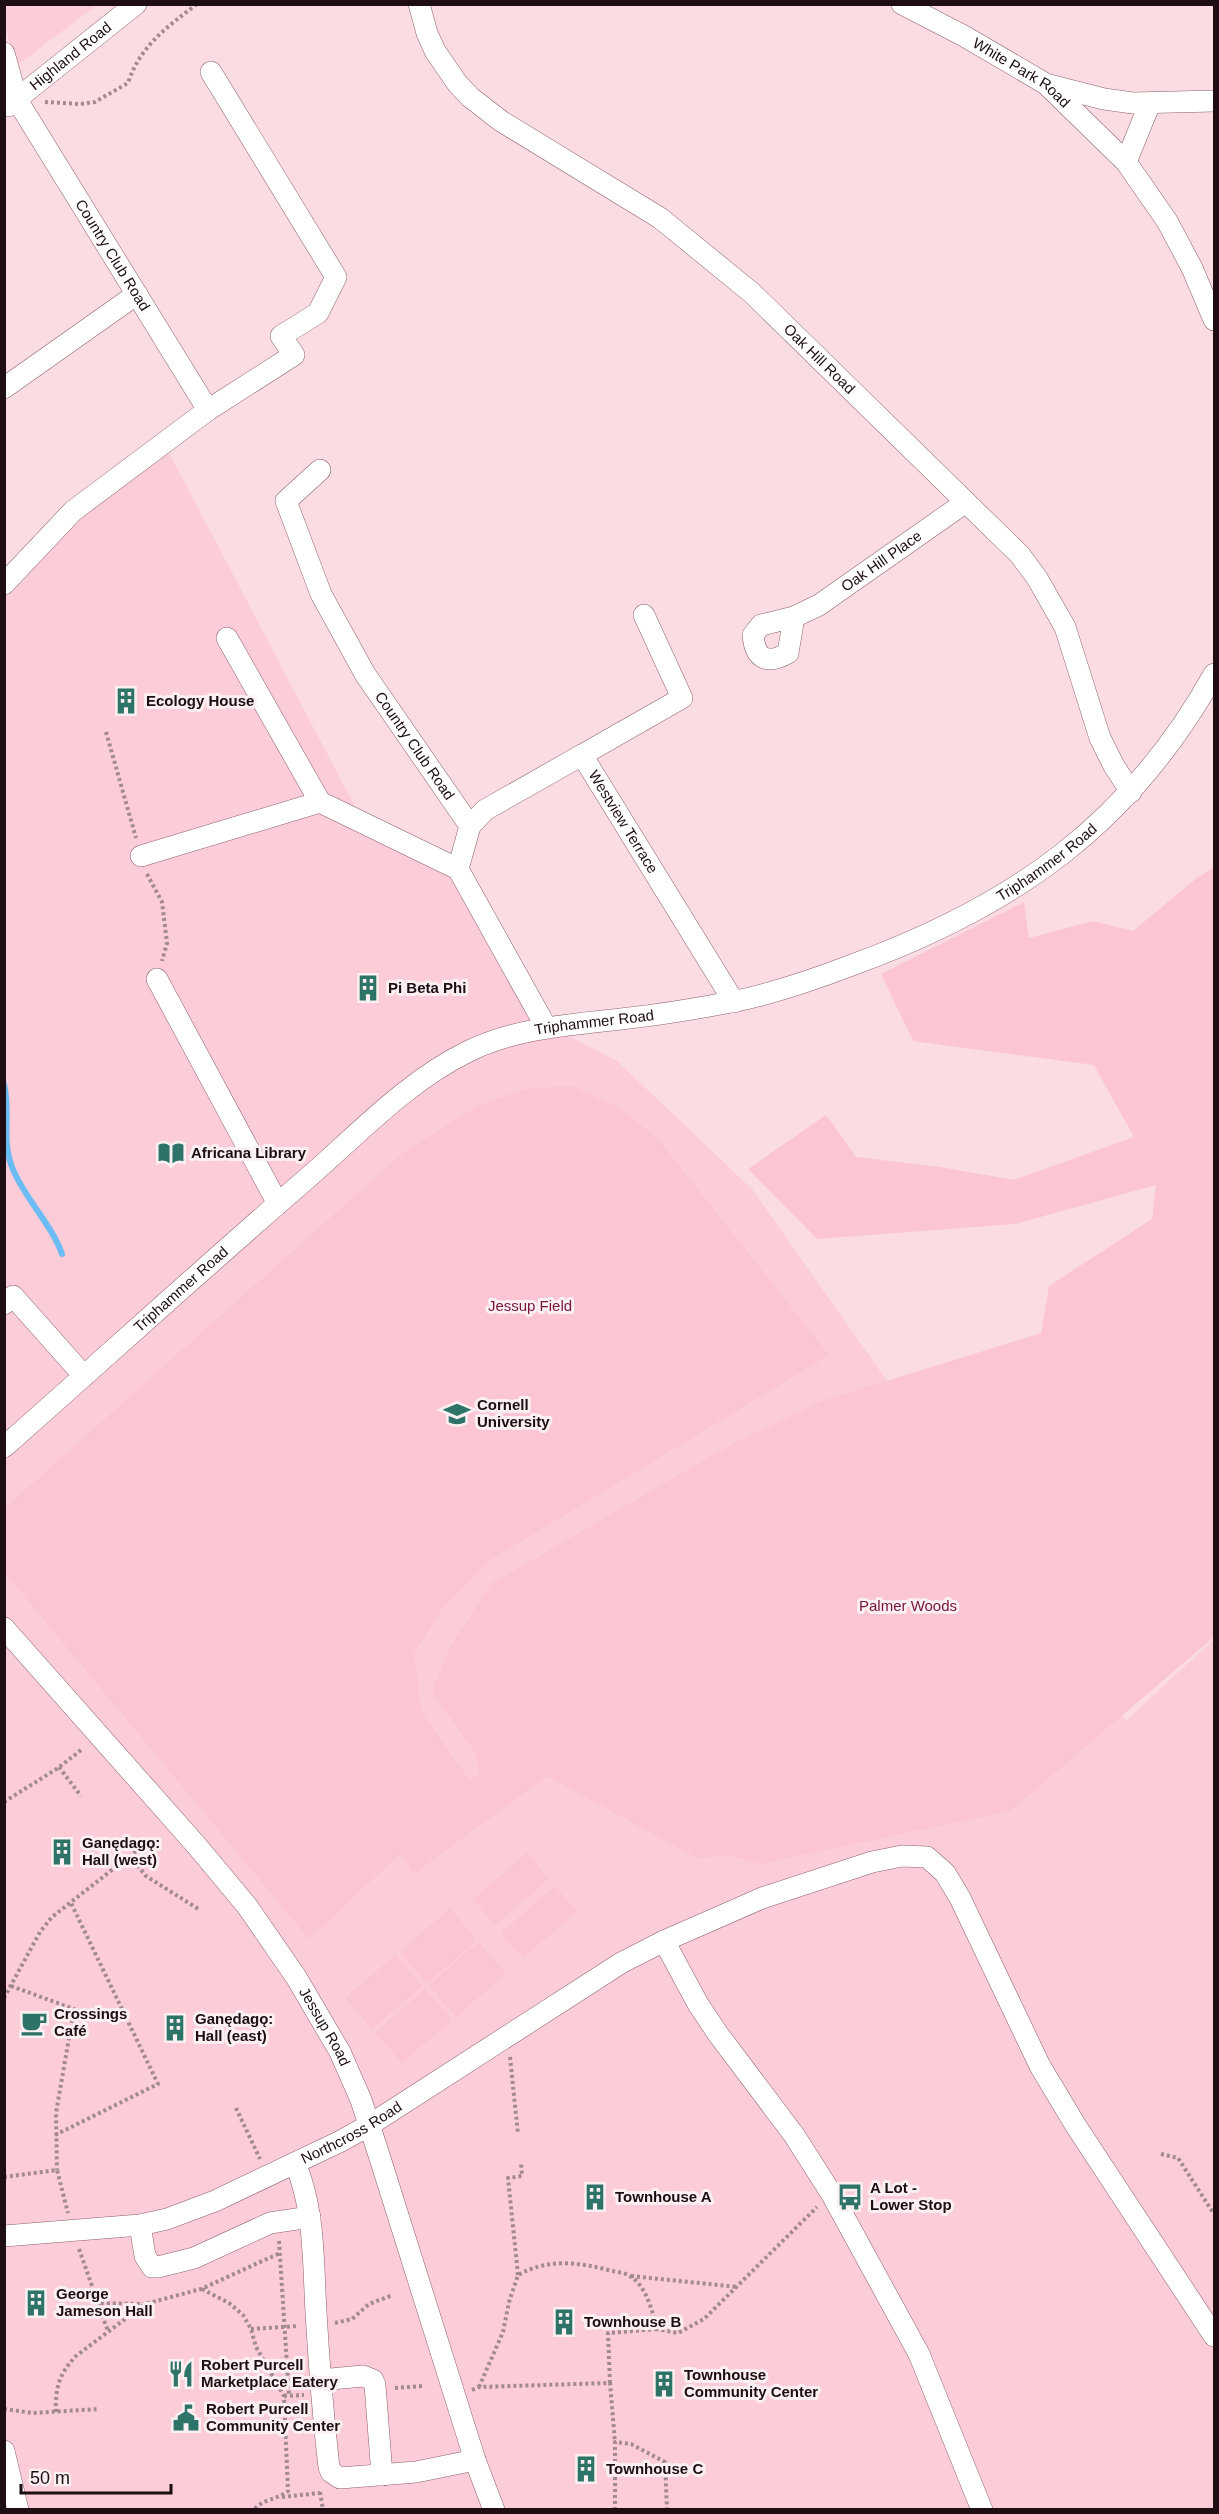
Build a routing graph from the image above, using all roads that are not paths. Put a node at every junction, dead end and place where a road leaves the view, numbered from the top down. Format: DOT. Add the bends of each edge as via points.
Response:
graph roads {
  1 [pos="136,4"];
  2 [pos="419,4"];
  3 [pos="902,4"];
  4 [pos="4,53"];
  5 [pos="211,72"];
  6 [pos="1046,84"];
  7 [pos="1215,101"];
  8 [pos="1150,103"];
  9 [pos="11,104"];
  10 [pos="1126,162"];
  11 [pos="137,294"];
  12 [pos="1215,320"];
  13 [pos="4,388"];
  14 [pos="208,410"];
  15 [pos="320,470"];
  16 [pos="966,502"];
  17 [pos="4,584"];
  18 [pos="644,615"];
  19 [pos="794,617"];
  20 [pos="227,638"];
  21 [pos="1215,674"];
  22 [pos="582,755"];
  23 [pos="1131,792"];
  24 [pos="320,802"];
  25 [pos="470,826"];
  26 [pos="141,856"];
  27 [pos="458,869"];
  28 [pos="157,979"];
  29 [pos="734,1002"];
  30 [pos="546,1028"];
  31 [pos="278,1204"];
  32 [pos="4,1304"];
  33 [pos="84,1376"];
  34 [pos="4,1447"];
  35 [pos="4,1628"];
  36 [pos="664,1941"];
  37 [pos="368,2126"];
  38 [pos="295,2163"];
  39 [pos="310,2217"];
  40 [pos="140,2225"];
  41 [pos="4,2236"];
  42 [pos="1215,2336"];
  43 [pos="320,2380"];
  44 [pos="4,2451"];
  45 [pos="475,2460"];
  46 [pos="382,2475"];
  47 [pos="18,2510"];
  48 [pos="494,2510"];
  49 [pos="982,2510"];
  1 -- 9 [label="street, Highland Road"];
  2 -- 16 [label="street, Oak Hill Road" via="435,51 470,97 501,121 660,218 752,293"];
  3 -- 6 [label="street, White Park Road"];
  4 -- 9 [label="street, Country Club Road"];
  5 -- 14 [label="street" via="336,277 318,313 281,336 294,355"];
  6 -- 8 [label="street" via="1104,99"];
  6 -- 10 [label="street, White Park Road"];
  7 -- 8 [label="street"];
  8 -- 10 [label="street"];
  9 -- 11 [label="street, Country Club Road"];
  10 -- 12 [label="street, White Park Road" via="1167,221"];
  11 -- 13 [label="street"];
  11 -- 14 [label="street, Country Club Road"];
  14 -- 17 [label="street" via="73,511"];
  15 -- 25 [label="street, Country Club Road" via="286,501 321,594 365,674"];
  16 -- 19 [label="street, Oak Hill Place" via="819,605"];
  16 -- 23 [label="street, Oak Hill Road" via="1020,555 1065,627 1100,738"];
  18 -- 22 [label="street" via="682,698"];
  20 -- 24 [label="street"];
  21 -- 23 [label="street, Triphammer Road" via="1193,712"];
  22 -- 25 [label="street, Westview Terrace" via="485,810"];
  22 -- 29 [label="street, Westview Terrace"];
  23 -- 29 [label="street, Triphammer Road" via="1056,860 952,923 816,979"];
  24 -- 26 [label="street"];
  24 -- 27 [label="street"];
  25 -- 27 [label="street"];
  27 -- 30 [label="street"];
  28 -- 31 [label="street"];
  29 -- 30 [label="street, Triphammer Road"];
  30 -- 31 [label="street, Triphammer Road" via="501,1038 445,1064"];
  31 -- 33 [label="street, Triphammer Road"];
  32 -- 33 [label="street" via="13,1296"];
  33 -- 34 [label="street, Triphammer Road"];
  35 -- 37 [label="street, Jessup Road" via="247,1906 296,1977 340,2052"];
  36 -- 37 [label="street, Northcross Road" via="621,1963"];
  36 -- 42 [label="street, Northcross Road" via="762,1898 872,1862 902,1856 927,1857 945,1873 960,1898 1046,2076 1076,2126"];
  36 -- 49 [label="street" via="708,2019 794,2135 831,2193 919,2354"];
  37 -- 38 [label="street, Northcross Road"];
  37 -- 45 [label="street, Jessup Road"];
  38 -- 39 [label="street" via="306,2189"];
  38 -- 40 [label="street, Northcross Road" via="191,2211"];
  39 -- 40 [label="street" via="278,2221 194,2258 158,2267 152,2266 145,2256"];
  39 -- 43 [label="street"];
  40 -- 41 [label="street, Northcross Road"];
  43 -- 46 [label="street" via="331,2472 340,2478"];
  43 -- 46 [label="street" via="363,2376 373,2379"];
  44 -- 47 [label="street"];
  45 -- 46 [label="street"];
  45 -- 48 [label="street, Jessup Road"];
}
